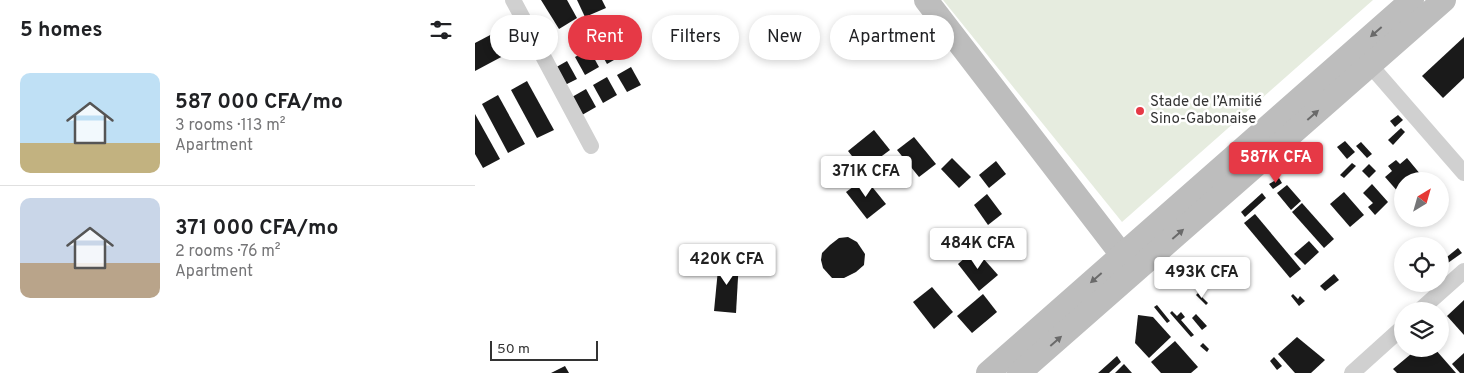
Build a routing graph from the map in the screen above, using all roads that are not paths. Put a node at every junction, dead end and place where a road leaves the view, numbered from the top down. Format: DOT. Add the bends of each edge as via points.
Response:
graph roads {
  1 [pos="513,0"];
  2 [pos="926,0"];
  3 [pos="1412,0"];
  4 [pos="1444,0"];
  5 [pos="1369,65"];
  6 [pos="591,146"];
  7 [pos="1464,173"];
  8 [pos="1129,263"];
  9 [pos="1464,271"];
  10 [pos="1429,302"];
  11 [pos="1394,335"];
  12 [pos="988,373"];
  13 [pos="1020,373"];
  14 [pos="1352,373"];
  1 -- 6 [label="street"];
  2 -- 8 [label="street"];
  3 -- 8 [label="street, one-way"];
  4 -- 5 [label="street"];
  5 -- 7 [label="street"];
  8 -- 5 [label="street, one-way"];
  8 -- 12 [label="street, one-way"];
  13 -- 8 [label="street, one-way"];
  9 -- 10 [label="street"];
  11 -- 14 [label="street"];
}
